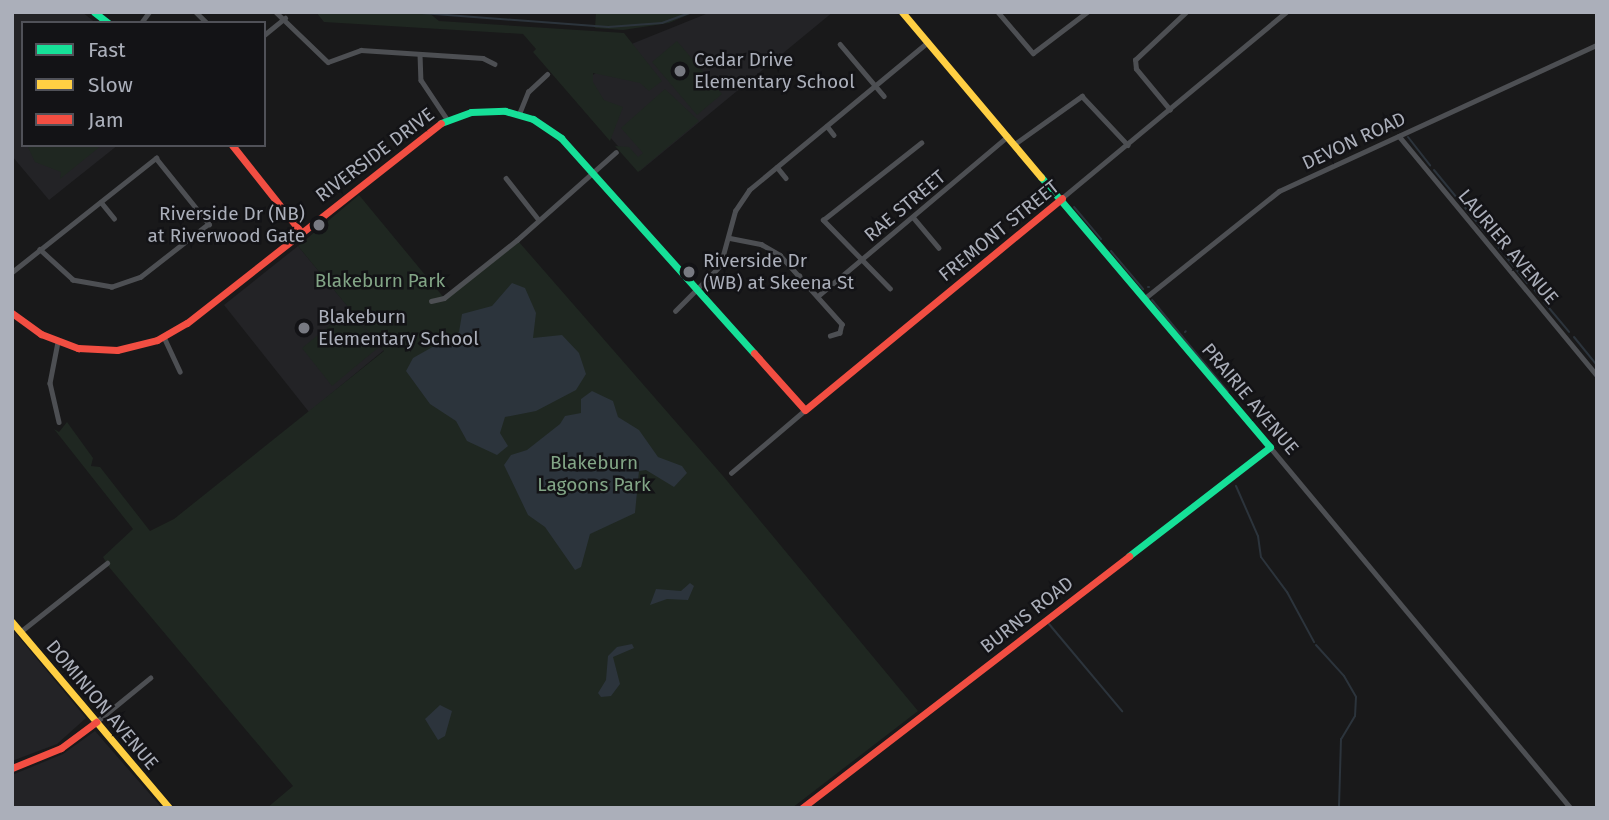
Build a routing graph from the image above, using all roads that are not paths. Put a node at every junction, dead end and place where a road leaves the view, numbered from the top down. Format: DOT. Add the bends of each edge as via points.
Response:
graph roads {
  1 [pos="276,12"];
  2 [pos="902,12"];
  3 [pos="998,12"];
  4 [pos="1087,12"];
  5 [pos="1186,12"];
  6 [pos="1286,12"];
  7 [pos="285,18"];
  8 [pos="266,33"];
  9 [pos="928,42"];
  10 [pos="840,44"];
  11 [pos="1597,45"];
  12 [pos="420,54"];
  13 [pos="495,64"];
  14 [pos="547,74"];
  15 [pos="875,85"];
  16 [pos="884,96"];
  17 [pos="1170,110"];
  18 [pos="519,114"];
  19 [pos="447,119"];
  20 [pos="827,126"];
  21 [pos="834,135"];
  22 [pos="1009,135"];
  23 [pos="1399,136"];
  24 [pos="921,143"];
  25 [pos="1016,143"];
  26 [pos="1128,145"];
  27 [pos="234,147"];
  28 [pos="616,152"];
  29 [pos="777,167"];
  30 [pos="592,173"];
  31 [pos="506,178"];
  32 [pos="786,178"];
  33 [pos="1062,198"];
  34 [pos="101,202"];
  35 [pos="913,217"];
  36 [pos="114,218"];
  37 [pos="539,220"];
  38 [pos="301,232"];
  39 [pos="730,238"];
  40 [pos="939,248"];
  41 [pos="40,250"];
  42 [pos="861,260"];
  43 [pos="12,272"];
  44 [pos="799,276"];
  45 [pos="786,288"];
  46 [pos="890,289"];
  47 [pos="699,290"];
  48 [pos="818,296"];
  49 [pos="1145,298"];
  50 [pos="431,301"];
  51 [pos="675,311"];
  52 [pos="12,313"];
  53 [pos="830,336"];
  54 [pos="164,337"];
  55 [pos="58,342"];
  56 [pos="180,371"];
  57 [pos="1597,375"];
  58 [pos="805,410"];
  59 [pos="59,422"];
  60 [pos="1270,447"];
  61 [pos="731,472"];
  62 [pos="107,563"];
  63 [pos="12,622"];
  64 [pos="20,632"];
  65 [pos="149,678"];
  66 [pos="96,722"];
  67 [pos="12,768"];
  68 [pos="169,808"];
  69 [pos="802,808"];
  70 [pos="1571,808"];
  1 -- 7 [label="street"];
  2 -- 9 [label="street, PRAIRIE AVENUE"];
  3 -- 4 [label="street" via="1033,53"];
  5 -- 17 [label="street" via="1135,60 1136,69"];
  6 -- 17 [label="street, FREMONT STREET"];
  7 -- 8 [label="street"];
  7 -- 12 [label="street" via="330,62 358,50"];
  9 -- 15 [label="street"];
  9 -- 22 [label="street, PRAIRIE AVENUE"];
  10 -- 15 [label="street"];
  11 -- 23 [label="street, DEVON ROAD"];
  12 -- 13 [label="street" via="482,58"];
  12 -- 19 [label="street" via="421,80"];
  14 -- 18 [label="street" via="530,90"];
  15 -- 16 [label="street"];
  15 -- 20 [label="street"];
  17 -- 26 [label="street, FREMONT STREET"];
  18 -- 19 [label="street, RIVERSIDE DRIVE" via="483,110"];
  18 -- 30 [label="street, RIVERSIDE DRIVE" via="556,134"];
  19 -- 38 [label="street, RIVERSIDE DRIVE"];
  20 -- 21 [label="street"];
  20 -- 29 [label="street"];
  22 -- 25 [label="street, PRAIRIE AVENUE"];
  22 -- 35 [label="street, RAE STREET"];
  23 -- 49 [label="street, DEVON ROAD" via="1279,191"];
  23 -- 57 [label="street, LAURIER AVENUE"];
  24 -- 42 [label="street" via="823,220"];
  25 -- 26 [label="street" via="1082,96"];
  25 -- 33 [label="street, PRAIRIE AVENUE"];
  26 -- 33 [label="street, FREMONT STREET"];
  27 -- 38 [label="street"];
  28 -- 30 [label="street"];
  29 -- 32 [label="street"];
  29 -- 39 [label="street" via="741,199"];
  30 -- 37 [label="street"];
  30 -- 47 [label="street, RIVERSIDE DRIVE"];
  31 -- 37 [label="street"];
  33 -- 49 [label="street, PRAIRIE AVENUE"];
  33 -- 58 [label="street, FREMONT STREET"];
  34 -- 36 [label="street"];
  34 -- 41 [label="street"];
  34 -- 41 [label="street" via="156,158 209,224 152,270 121,285 90,285 67,276"];
  35 -- 40 [label="street"];
  35 -- 42 [label="street, RAE STREET"];
  37 -- 50 [label="street" via="444,298"];
  38 -- 54 [label="street, RIVERSIDE DRIVE"];
  39 -- 44 [label="street" via="774,249"];
  39 -- 47 [label="street" via="720,266"];
  41 -- 43 [label="street"];
  42 -- 46 [label="street"];
  42 -- 48 [label="street, RAE STREET"];
  44 -- 45 [label="street"];
  44 -- 48 [label="street"];
  47 -- 51 [label="street"];
  47 -- 58 [label="street, RIVERSIDE DRIVE"];
  48 -- 53 [label="street" via="844,328"];
  49 -- 60 [label="street, PRAIRIE AVENUE"];
  52 -- 55 [label="street, RIVERSIDE DRIVE"];
  54 -- 55 [label="street, RIVERSIDE DRIVE" via="110,350"];
  54 -- 56 [label="street"];
  55 -- 59 [label="street" via="50,383"];
  58 -- 61 [label="street, FREMONT STREET"];
  60 -- 69 [label="street, BURNS ROAD"];
  60 -- 70 [label="street, PRAIRIE AVENUE"];
  62 -- 64 [label="street"];
  63 -- 64 [label="street, DOMINION AVENUE"];
  64 -- 66 [label="street, DOMINION AVENUE"];
  65 -- 66 [label="street"];
  66 -- 67 [label="street" via="61,748"];
  66 -- 68 [label="street, DOMINION AVENUE"];
}
